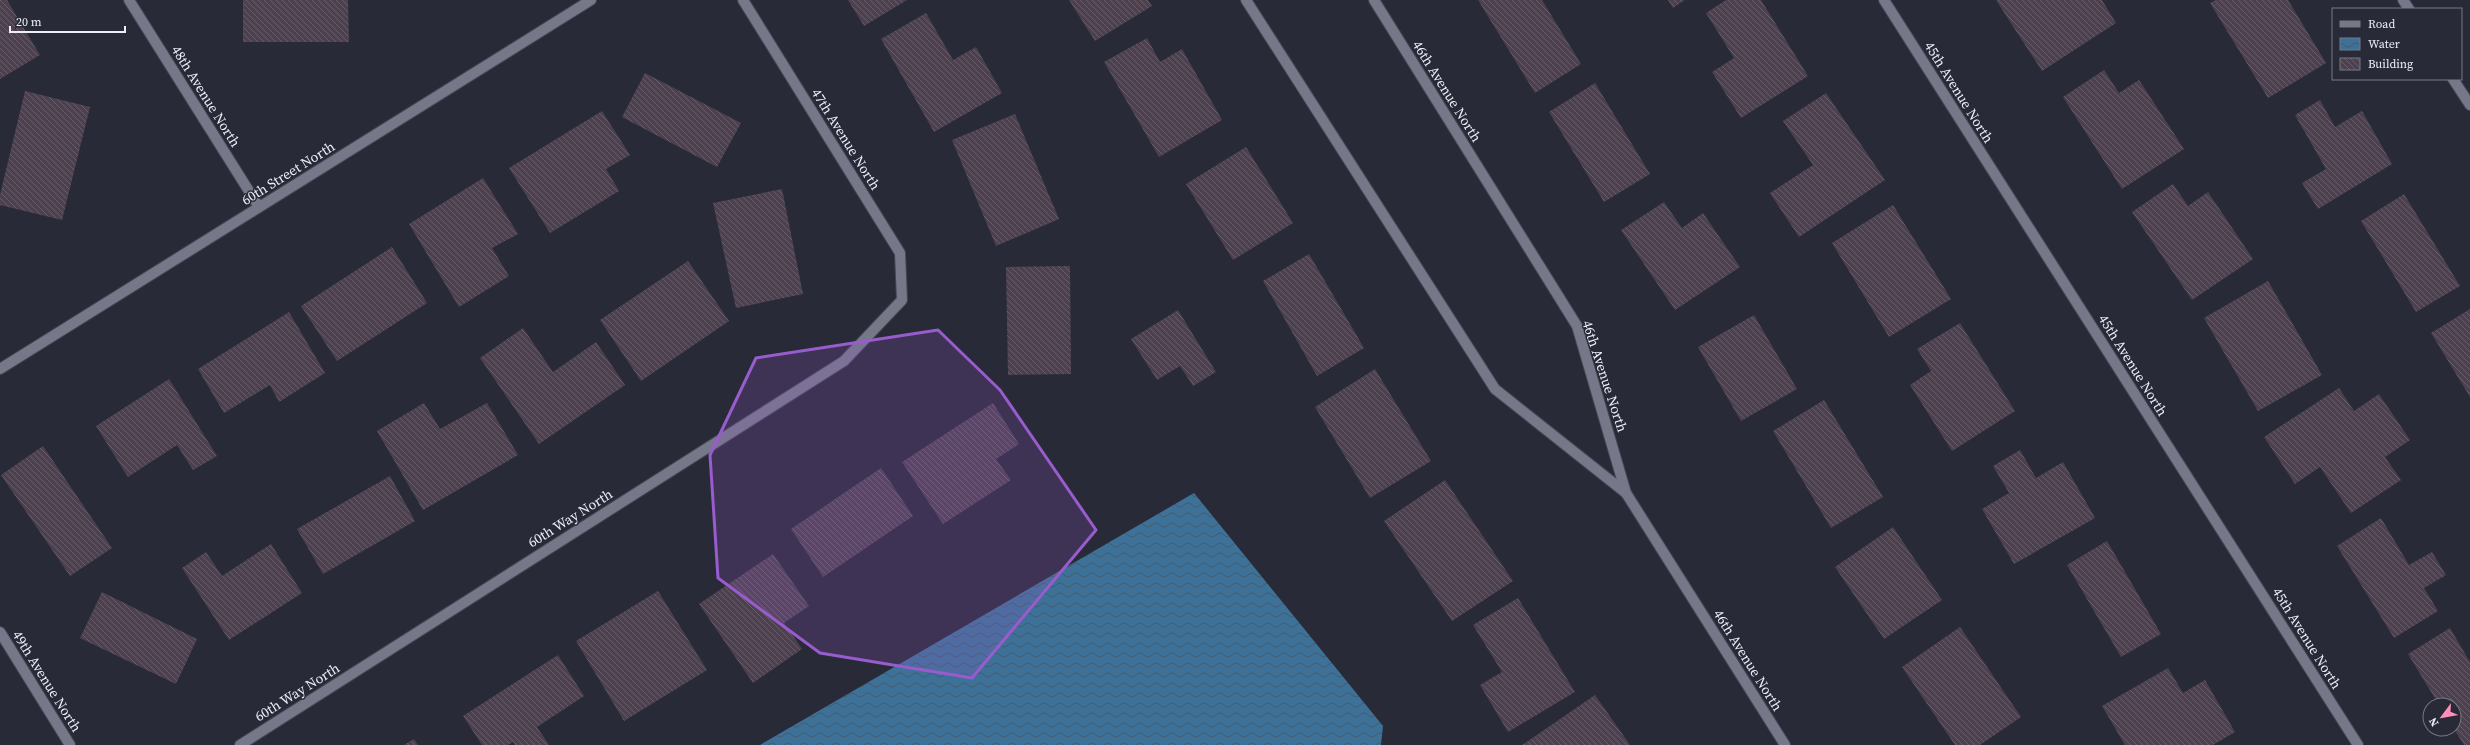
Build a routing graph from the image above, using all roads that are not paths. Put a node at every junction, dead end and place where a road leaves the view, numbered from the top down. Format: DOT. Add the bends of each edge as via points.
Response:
graph roads {
  1 [pos="129,0"];
  2 [pos="590,0"];
  3 [pos="743,0"];
  4 [pos="1246,0"];
  5 [pos="1374,0"];
  6 [pos="1884,0"];
  7 [pos="2455,80"];
  8 [pos="2470,105"];
  9 [pos="259,207"];
  10 [pos="902,300"];
  11 [pos="0,369"];
  12 [pos="1626,493"];
  13 [pos="0,632"];
  14 [pos="70,745"];
  15 [pos="240,745"];
  16 [pos="1785,745"];
  17 [pos="2358,745"];
  1 -- 9 [label="street, 48th Avenue North"];
  2 -- 9 [label="street, 60th Street North"];
  3 -- 10 [label="street, 47th Avenue North" via="900,253"];
  4 -- 12 [label="street" via="1495,389"];
  5 -- 12 [label="street, 46th Avenue North" via="1577,326"];
  6 -- 17 [label="street, 45th Avenue North"];
  7 -- 8 [label="street"];
  9 -- 11 [label="street, 60th Street North"];
  10 -- 15 [label="street, 60th Way North" via="844,361"];
  12 -- 16 [label="street, 46th Avenue North"];
  13 -- 14 [label="street, 49th Avenue North"];
}
